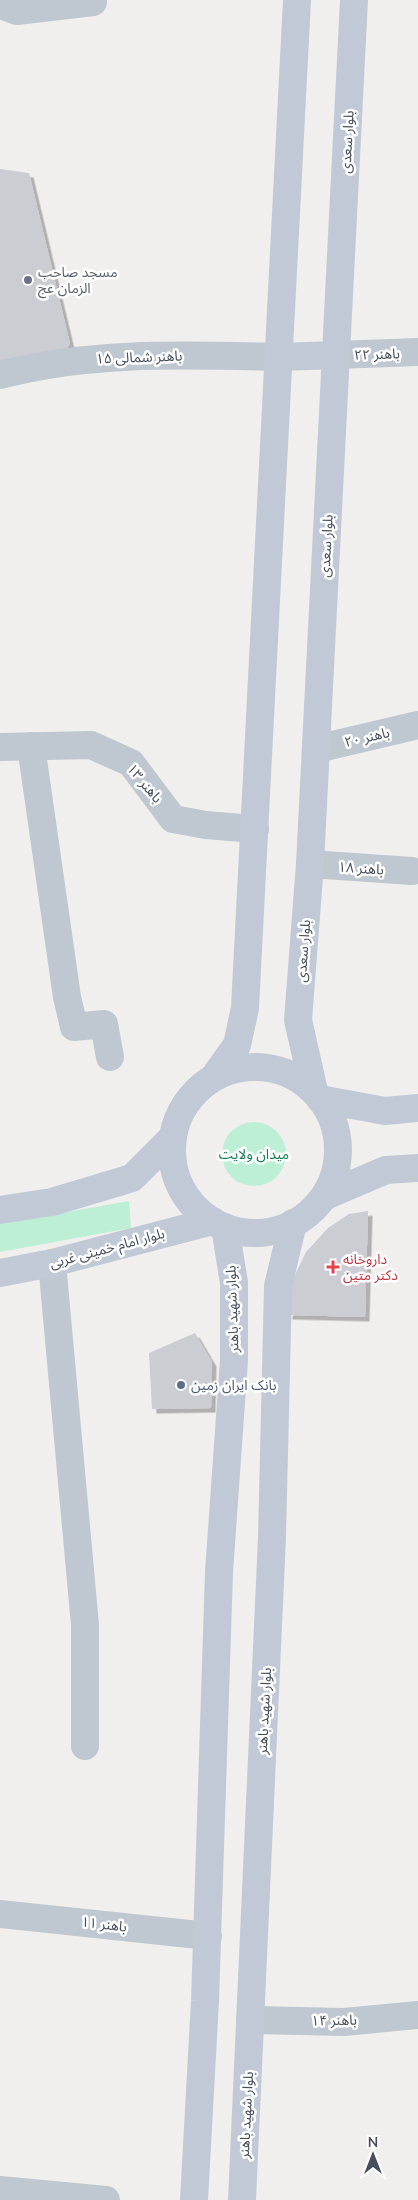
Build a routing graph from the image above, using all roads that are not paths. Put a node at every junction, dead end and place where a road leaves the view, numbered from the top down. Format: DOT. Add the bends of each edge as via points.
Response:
graph roads {
  1 [pos="296,0"];
  2 [pos="354,0"];
  3 [pos="92,2"];
  4 [pos="0,4"];
  5 [pos="418,352"];
  6 [pos="336,355"];
  7 [pos="279,357"];
  8 [pos="0,376"];
  9 [pos="418,725"];
  10 [pos="31,746"];
  11 [pos="0,747"];
  12 [pos="316,749"];
  13 [pos="256,829"];
  14 [pos="310,864"];
  15 [pos="412,871"];
  16 [pos="110,1057"];
  17 [pos="214,1077"];
  18 [pos="317,1095"];
  19 [pos="418,1108"];
  20 [pos="172,1138"];
  21 [pos="418,1168"];
  22 [pos="325,1196"];
  23 [pos="0,1210"];
  24 [pos="293,1223"];
  25 [pos="219,1224"];
  26 [pos="52,1263"];
  27 [pos="0,1273"];
  28 [pos="85,1746"];
  29 [pos="0,1914"];
  30 [pos="208,1936"];
  31 [pos="418,2015"];
  32 [pos="250,2020"];
  33 [pos="0,2190"];
  34 [pos="106,2200"];
  35 [pos="194,2200"];
  36 [pos="242,2200"];
  1 -- 7 [label="main road"];
  2 -- 6 [label="main road, بلوار سعدی"];
  3 -- 4 [label="street" via="17,11"];
  5 -- 6 [label="street, باهنر ۲۲"];
  6 -- 7 [label="main road"];
  6 -- 12 [label="main road, بلوار سعدی"];
  7 -- 8 [label="street, باهنر شمالی ۱۵" via="152,354 88,359"];
  7 -- 13 [label="main road"];
  9 -- 12 [label="street, باهنر ۲۰"];
  10 -- 11 [label="street, باهنر ۱۳"];
  10 -- 13 [label="street, باهنر ۱۳" via="91,745 131,763 174,819"];
  10 -- 16 [label="street" via="74,1027 104,1024"];
  12 -- 14 [label="main road, بلوار سعدی"];
  13 -- 17 [label="main road" via="245,1008 237,1045"];
  14 -- 15 [label="street, باهنر ۱۸"];
  14 -- 18 [label="main road, بلوار سعدی" via="298,1020"];
  17 -- 18 [label="main road" via="238,1068 264,1067 292,1074"];
  17 -- 20 [label="main road" via="194,1092 180,1114"];
  18 -- 19 [label="main road" via="385,1111"];
  18 -- 22 [label="main road" via="331,1115 339,1143 336,1171"];
  20 -- 23 [label="main road" via="132,1178 52,1202"];
  20 -- 25 [label="main road" via="172,1164 181,1188 198,1210"];
  21 -- 22 [label="main road" via="386,1170"];
  22 -- 24 [label="main road" via="304,1217"];
  24 -- 25 [label="main road" via="279,1230 250,1233"];
  24 -- 32 [label="main road, بلوار شهید باهنر" via="278,1286 272,1537"];
  25 -- 26 [label="main road, بلوار امام خمینی غربی"];
  25 -- 30 [label="main road, بلوار شهید باهنر" via="234,1283 234,1360 219,1572"];
  26 -- 27 [label="main road, بلوار امام خمینی غربی"];
  26 -- 28 [label="street" via="85,1625"];
  29 -- 30 [label="street, باهنر ۱۱"];
  30 -- 35 [label="main road, بلوار شهید باهنر"];
  31 -- 32 [label="street, باهنر ۱۴" via="344,2022"];
  32 -- 36 [label="main road, بلوار شهید باهنر"];
  33 -- 34 [label="street"];
}
